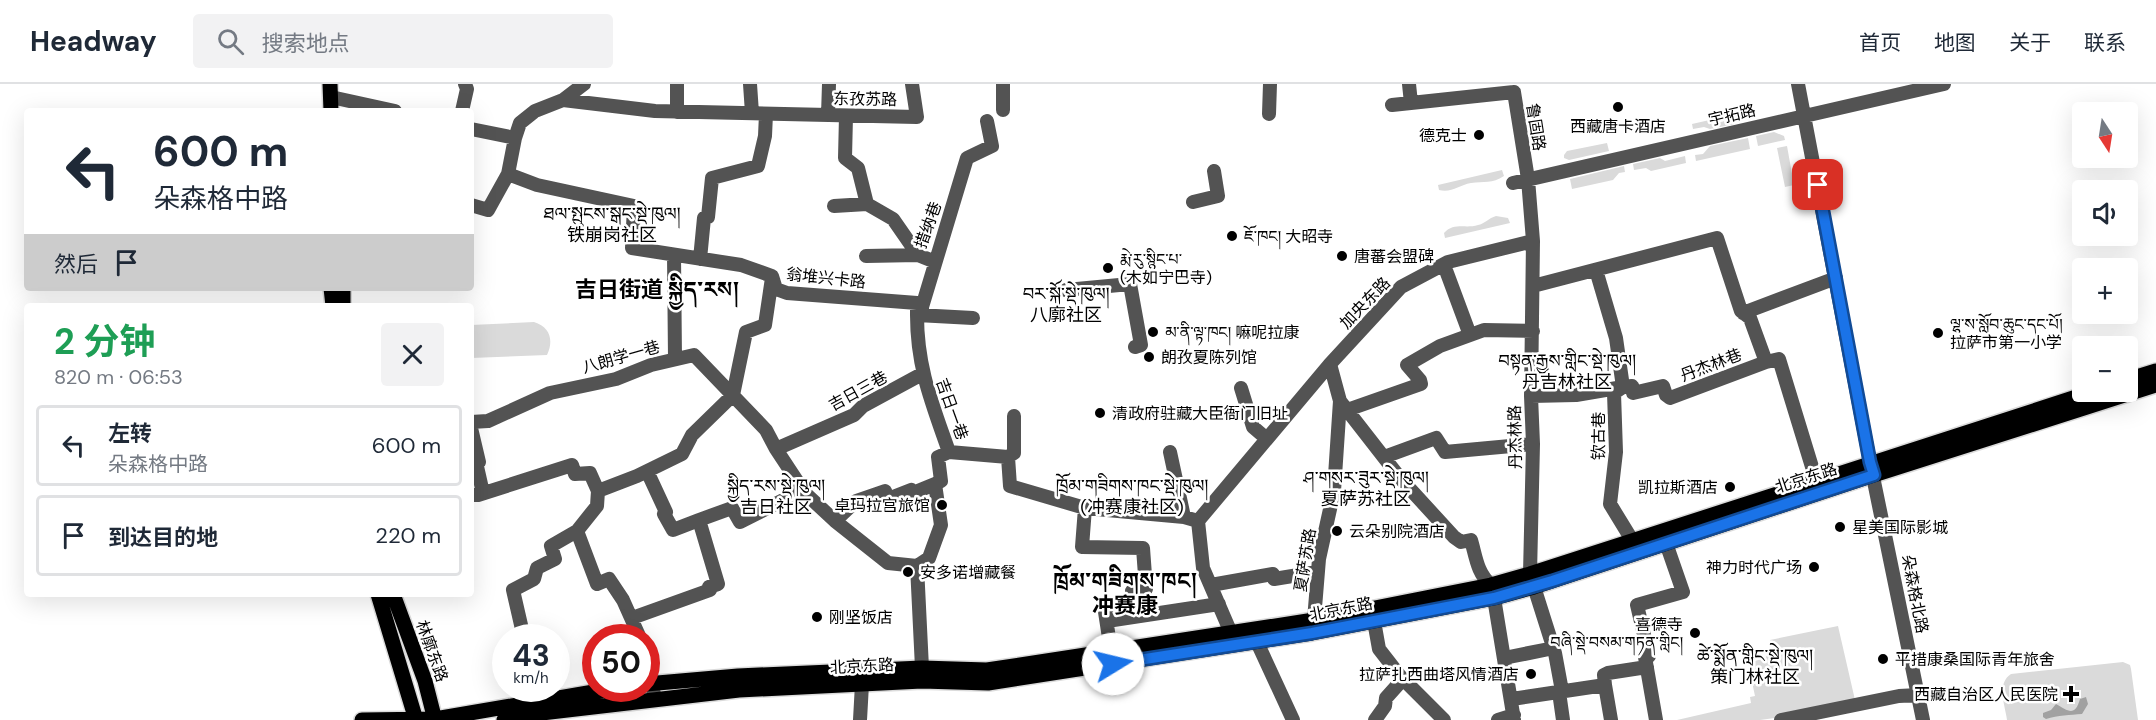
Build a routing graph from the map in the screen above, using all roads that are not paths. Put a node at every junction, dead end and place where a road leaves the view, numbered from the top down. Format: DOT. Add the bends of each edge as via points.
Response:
graph roads {
  1 [pos="465,84"];
  2 [pos="585,84"];
  3 [pos="677,84"];
  4 [pos="750,84"];
  5 [pos="829,84"];
  6 [pos="912,84"];
  7 [pos="1003,84"];
  8 [pos="1270,84"];
  9 [pos="1409,84"];
  10 [pos="1798,84"];
  11 [pos="1944,84"];
  12 [pos="1518,88"];
  13 [pos="335,97"];
  14 [pos="563,100"];
  15 [pos="1411,103"];
  16 [pos="1392,105"];
  17 [pos="382,108"];
  18 [pos="463,108"];
  19 [pos="1003,110"];
  20 [pos="677,112"];
  21 [pos="759,114"];
  22 [pos="1269,114"];
  23 [pos="828,115"];
  24 [pos="846,116"];
  25 [pos="1805,116"];
  26 [pos="987,121"];
  27 [pos="474,130"];
  28 [pos="516,138"];
  29 [pos="969,158"];
  30 [pos="1214,171"];
  31 [pos="508,174"];
  32 [pos="1528,179"];
  33 [pos="1513,183"];
  34 [pos="1193,202"];
  35 [pos="867,204"];
  36 [pos="474,206"];
  37 [pos="834,206"];
  38 [pos="1533,241"];
  39 [pos="674,255"];
  40 [pos="918,255"];
  41 [pos="866,256"];
  42 [pos="700,259"];
  43 [pos="933,261"];
  44 [pos="1444,265"];
  45 [pos="1596,270"];
  46 [pos="772,276"];
  47 [pos="1836,278"];
  48 [pos="1533,286"];
  49 [pos="1066,290"];
  50 [pos="918,310"];
  51 [pos="1743,313"];
  52 [pos="973,318"];
  53 [pos="1533,332"];
  54 [pos="1470,335"];
  55 [pos="1135,347"];
  56 [pos="675,359"];
  57 [pos="1766,362"];
  58 [pos="1330,364"];
  59 [pos="2156,371"];
  60 [pos="922,374"];
  61 [pos="2138,377"];
  62 [pos="2156,385"];
  63 [pos="1241,387"];
  64 [pos="1623,387"];
  65 [pos="733,395"];
  66 [pos="1531,396"];
  67 [pos="2072,399"];
  68 [pos="1343,405"];
  69 [pos="1014,416"];
  70 [pos="474,422"];
  71 [pos="1267,439"];
  72 [pos="474,441"];
  73 [pos="1533,444"];
  74 [pos="776,449"];
  75 [pos="949,452"];
  76 [pos="1170,452"];
  77 [pos="1008,457"];
  78 [pos="1384,457"];
  79 [pos="1872,468"];
  80 [pos="646,471"];
  81 [pos="1816,480"];
  82 [pos="935,484"];
  83 [pos="803,490"];
  84 [pos="598,491"];
  85 [pos="477,494"];
  86 [pos="1085,508"];
  87 [pos="1184,517"];
  88 [pos="699,520"];
  89 [pos="835,521"];
  90 [pos="1198,521"];
  91 [pos="577,531"];
  92 [pos="1632,540"];
  93 [pos="1666,543"];
  94 [pos="916,566"];
  95 [pos="1317,572"];
  96 [pos="1532,580"];
  97 [pos="1211,585"];
  98 [pos="1493,591"];
  99 [pos="379,597"];
  100 [pos="394,597"];
  101 [pos="1219,604"];
  102 [pos="632,618"];
  103 [pos="1314,620"];
  104 [pos="1107,621"];
  105 [pos="1374,621"];
  106 [pos="521,624"];
  107 [pos="634,624"];
  108 [pos="1231,633"];
  109 [pos="1257,642"];
  110 [pos="1554,648"];
  111 [pos="1111,651"];
  112 [pos="1504,658"];
  113 [pos="1647,667"];
  114 [pos="922,668"];
  115 [pos="1403,679"];
  116 [pos="660,682"];
  117 [pos="862,684"];
  118 [pos="1605,685"];
  119 [pos="1560,692"];
  120 [pos="1918,694"];
  121 [pos="660,699"];
  122 [pos="1512,699"];
  123 [pos="505,702"];
  124 [pos="640,702"];
  125 [pos="1514,717"];
  126 [pos="416,719"];
  127 [pos="435,719"];
  128 [pos="1790,719"];
  129 [pos="362,720"];
  130 [pos="504,720"];
  131 [pos="860,720"];
  132 [pos="1293,720"];
  133 [pos="1375,720"];
  134 [pos="1444,720"];
  135 [pos="1498,720"];
  136 [pos="1563,720"];
  137 [pos="1611,720"];
  138 [pos="1656,720"];
  139 [pos="1923,720"];
  1 -- 18 [label="street"];
  2 -- 14 [label="street"];
  3 -- 20 [label="street"];
  4 -- 21 [label="street"];
  5 -- 23 [label="street"];
  6 -- 24 [label="street, 东孜苏路" via="917,117"];
  7 -- 19 [label="street"];
  8 -- 22 [label="street"];
  9 -- 15 [label="street"];
  10 -- 25 [label="street, 朵森格北路"];
  11 -- 25 [label="street, 宇拓路"];
  12 -- 15 [label="street"];
  12 -- 32 [label="street, 鲁固路"];
  13 -- 17 [label="street"];
  14 -- 20 [label="street, 东孜苏路"];
  14 -- 28 [label="street, 东孜苏路" via="536,111 520,123"];
  15 -- 16 [label="street"];
  20 -- 21 [label="street, 东孜苏路"];
  21 -- 23 [label="street, 东孜苏路"];
  21 -- 42 [label="street" via="765,136 758,166 712,178"];
  23 -- 24 [label="street, 东孜苏路"];
  24 -- 35 [label="street" via="845,158 858,168"];
  25 -- 32 [label="street, 宇拓路"];
  25 -- 47 [label="street, 朵森格北路"];
  26 -- 50 [label="street" via="992,146 967,158"];
  27 -- 28 [label="street"];
  28 -- 31 [label="street"];
  29 -- 43 [label="street, 措纳巷"];
  30 -- 34 [label="street" via="1218,196"];
  31 -- 36 [label="street" via="488,210"];
  31 -- 39 [label="street, 翁堆兴卡路" via="537,185 634,206 632,248"];
  32 -- 33 [label="street, 宇拓路"];
  32 -- 38 [label="street, 丹杰林路"];
  35 -- 37 [label="street"];
  35 -- 40 [label="street" via="893,219"];
  38 -- 44 [label="street, 加央东路"];
  38 -- 48 [label="street, 丹杰林路"];
  39 -- 42 [label="street, 翁堆兴卡路"];
  39 -- 56 [label="street"];
  40 -- 41 [label="street"];
  40 -- 43 [label="street"];
  42 -- 46 [label="street, 翁堆兴卡路" via="741,265"];
  43 -- 50 [label="street, 措纳巷"];
  44 -- 54 [label="street"];
  44 -- 58 [label="street, 加央东路" via="1401,287"];
  45 -- 48 [label="street, 丹杰林巷"];
  45 -- 51 [label="street, 丹杰林巷" via="1717,238"];
  45 -- 64 [label="street" via="1616,338"];
  46 -- 50 [label="street, 翁堆兴卡路" via="776,289 787,293"];
  46 -- 65 [label="street" via="765,325 746,332"];
  47 -- 51 [label="street"];
  47 -- 79 [label="street, 朵森格北路"];
  48 -- 53 [label="street, 丹杰林路"];
  49 -- 55 [label="street" via="1130,284 1141,345"];
  50 -- 52 [label="street, 翁堆兴卡路"];
  50 -- 60 [label="street, 吉日一巷"];
  51 -- 57 [label="street, 丹杰林巷" via="1750,318"];
  53 -- 54 [label="street" via="1484,330"];
  53 -- 66 [label="street, 丹杰林路"];
  54 -- 68 [label="street" via="1407,364 1421,384"];
  56 -- 65 [label="street, 八朗学一巷" via="694,355"];
  56 -- 70 [label="street, 八朗学一巷" via="616,379 550,393 488,421"];
  57 -- 64 [label="street, 丹杰林巷" via="1670,398 1663,386 1634,393 1632,386"];
  57 -- 81 [label="street, 丹杰林巷" via="1779,359"];
  58 -- 68 [label="street, 夏萨苏路"];
  58 -- 71 [label="street, 加央东路"];
  59 -- 61 [label="main road"];
  60 -- 74 [label="street, 吉日三巷" via="863,406 854,415"];
  60 -- 75 [label="street, 吉日一巷"];
  62 -- 79 [label="main road, 北京东路"];
  63 -- 71 [label="street" via="1253,427"];
  64 -- 66 [label="street, 钦古巷" via="1575,395"];
  64 -- 92 [label="street, 钦古巷" via="1614,393 1616,452 1610,504"];
  65 -- 74 [label="street" via="766,430"];
  65 -- 80 [label="street" via="692,435 682,454"];
  66 -- 73 [label="street, 丹杰林路"];
  67 -- 79 [label="main road, 北京东路"];
  68 -- 78 [label="street"];
  68 -- 95 [label="street, 夏萨苏路" via="1334,491"];
  69 -- 77 [label="street" via="1014,453"];
  71 -- 90 [label="street, 加央东路"];
  72 -- 85 [label="street" via="479,462"];
  73 -- 78 [label="street" via="1445,452 1436,438"];
  73 -- 96 [label="street, 丹杰林路"];
  74 -- 83 [label="street"];
  75 -- 77 [label="street, 吉日一巷"];
  75 -- 82 [label="street" via="939,457 941,481"];
  76 -- 87 [label="street"];
  77 -- 86 [label="street" via="1010,486"];
  78 -- 98 [label="street" via="1454,537 1461,542 1471,540 1479,571"];
  79 -- 81 [label="main road, 北京东路"];
  79 -- 93 [label="main road, 北京东路"];
  79 -- 120 [label="street, 朵森格北路"];
  80 -- 84 [label="street"];
  80 -- 88 [label="street" via="673,530"];
  81 -- 92 [label="main road, 北京东路"];
  82 -- 89 [label="street" via="888,499 885,491 856,501"];
  82 -- 94 [label="street" via="940,525 928,558"];
  83 -- 88 [label="street" via="740,522 732,508"];
  83 -- 89 [label="street"];
  84 -- 85 [label="street" via="590,473 575,474 572,465"];
  84 -- 91 [label="street" via="597,506"];
  86 -- 87 [label="street"];
  86 -- 104 [label="street" via="1082,547 1143,548 1146,589 1132,591 1132,606 1105,612"];
  87 -- 90 [label="street"];
  88 -- 102 [label="street" via="718,584"];
  89 -- 94 [label="street" via="888,563"];
  90 -- 97 [label="street" via="1203,568"];
  91 -- 102 [label="street" via="597,584 609,579"];
  91 -- 106 [label="street" via="551,546 555,559 537,568 534,579 513,590"];
  92 -- 96 [label="main road, 北京东路"];
  93 -- 96 [label="main road, 北京东路"];
  93 -- 113 [label="street" via="1683,592 1638,605"];
  94 -- 114 [label="street"];
  95 -- 97 [label="street" via="1274,579 1273,574"];
  95 -- 103 [label="street, 夏萨苏路"];
  96 -- 98 [label="main road, 北京东路"];
  96 -- 110 [label="street, 丹杰林路"];
  97 -- 101 [label="street"];
  98 -- 103 [label="main road, 北京东路"];
  98 -- 105 [label="main road, 北京东路"];
  98 -- 112 [label="street"];
  99 -- 126 [label="main road, 林廓东路"];
  100 -- 127 [label="main road, 林廓东路"];
  101 -- 104 [label="street"];
  101 -- 108 [label="street"];
  102 -- 107 [label="street"];
  103 -- 108 [label="main road, 北京东路"];
  104 -- 111 [label="street"];
  105 -- 109 [label="main road, 北京东路"];
  105 -- 115 [label="street" via="1379,649"];
  108 -- 111 [label="main road, 北京东路"];
  109 -- 117 [label="main road, 北京东路" via="988,683"];
  109 -- 132 [label="street"];
  110 -- 112 [label="street"];
  110 -- 119 [label="street, 丹杰林路"];
  111 -- 114 [label="main road, 北京东路" via="987,670"];
  112 -- 122 [label="street"];
  113 -- 118 [label="street" via="1608,673 1604,675"];
  113 -- 138 [label="street"];
  114 -- 116 [label="main road, 北京东路"];
  115 -- 133 [label="street" via="1386,698"];
  115 -- 134 [label="street"];
  117 -- 121 [label="main road, 北京东路" via="739,690"];
  117 -- 131 [label="street"];
  118 -- 119 [label="street"];
  118 -- 137 [label="street"];
  119 -- 122 [label="street"];
  119 -- 136 [label="street, 丹杰林路"];
  120 -- 128 [label="street"];
  120 -- 139 [label="street, 朵森格北路"];
  122 -- 125 [label="street"];
  123 -- 127 [label="main road"];
  124 -- 130 [label="main road, 北京东路"];
  125 -- 135 [label="street"];
  126 -- 127 [label="main road"];
  126 -- 129 [label="main road"];
}
